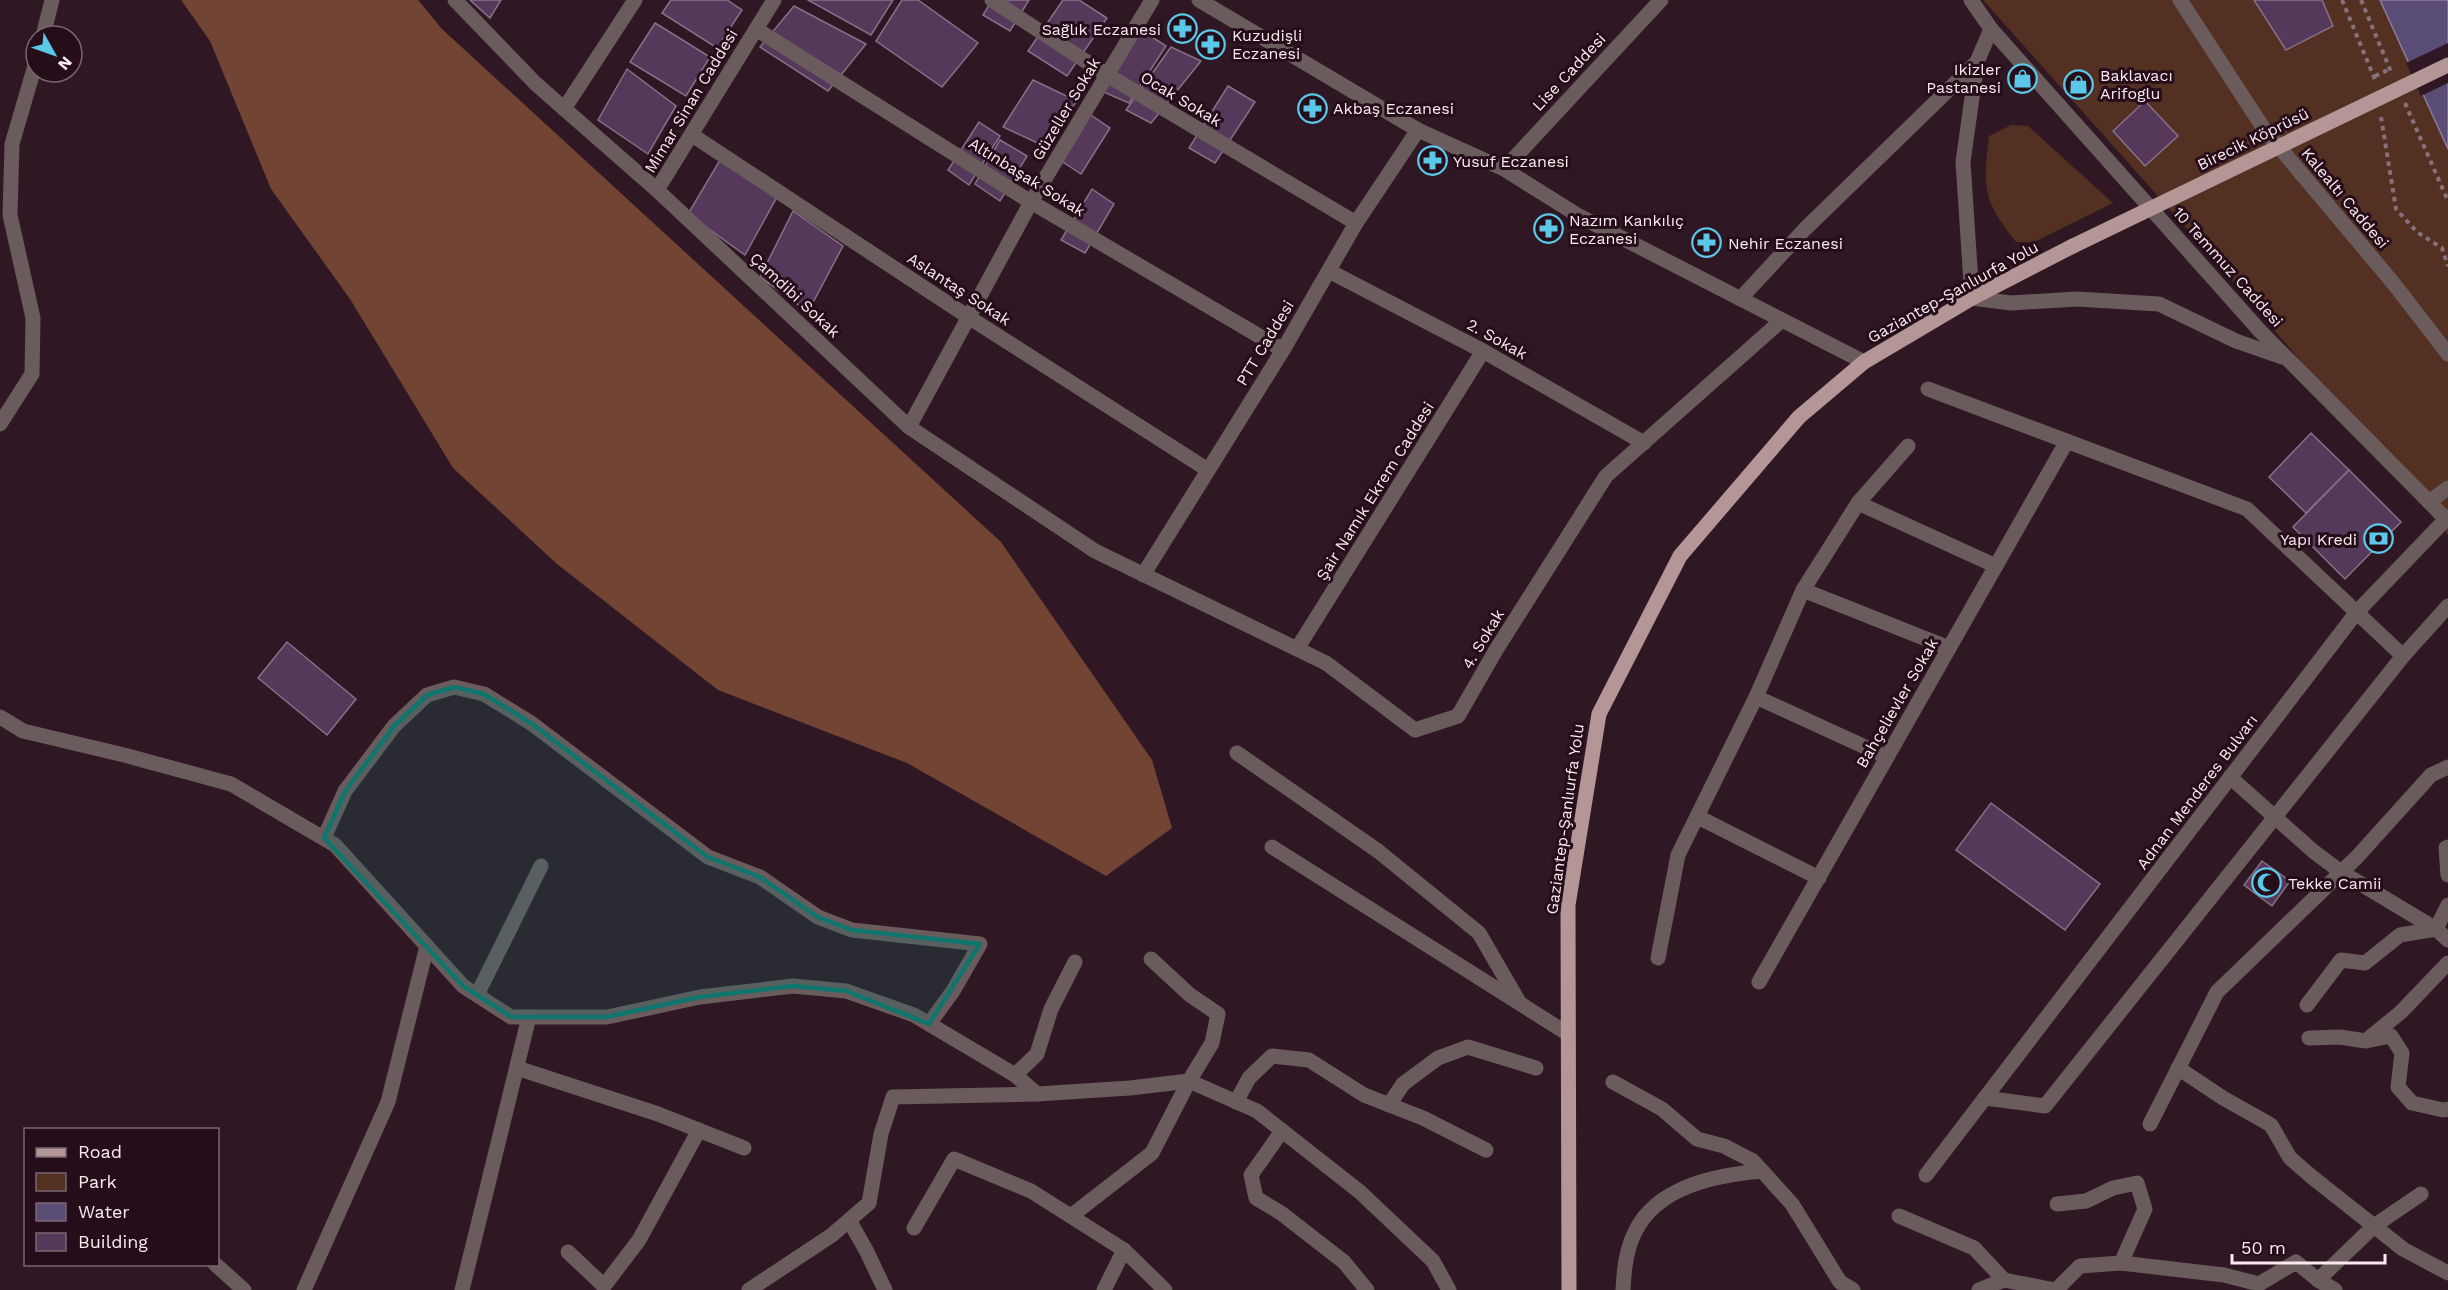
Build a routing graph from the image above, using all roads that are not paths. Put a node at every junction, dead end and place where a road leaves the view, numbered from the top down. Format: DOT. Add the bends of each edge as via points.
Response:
graph roads {
  1 [pos="52,0"];
  2 [pos="455,0"];
  3 [pos="635,0"];
  4 [pos="774,0"];
  5 [pos="992,0"];
  6 [pos="1152,0"];
  7 [pos="1199,0"];
  8 [pos="1661,0"];
  9 [pos="1971,0"];
  10 [pos="2180,0"];
  11 [pos="46,24"];
  12 [pos="756,29"];
  13 [pos="1991,29"];
  14 [pos="1977,62"];
  15 [pos="2448,65"];
  16 [pos="1107,75"];
  17 [pos="30,84"];
  18 [pos="564,109"];
  19 [pos="1418,130"];
  20 [pos="693,135"];
  21 [pos="1504,169"];
  22 [pos="657,190"];
  23 [pos="1031,202"];
  24 [pos="1356,224"];
  25 [pos="2073,246"];
  26 [pos="1329,271"];
  27 [pos="1972,298"];
  28 [pos="1740,299"];
  29 [pos="970,318"];
  30 [pos="1782,320"];
  31 [pos="1283,350"];
  32 [pos="1483,351"];
  33 [pos="2448,354"];
  34 [pos="2288,359"];
  35 [pos="1864,362"];
  36 [pos="1928,389"];
  37 [pos="0,424"];
  38 [pos="909,427"];
  39 [pos="2067,441"];
  40 [pos="1644,443"];
  41 [pos="1908,447"];
  42 [pos="1208,470"];
  43 [pos="2448,488"];
  44 [pos="2430,502"];
  45 [pos="1858,503"];
  46 [pos="2447,519"];
  47 [pos="1996,566"];
  48 [pos="1143,574"];
  49 [pos="1803,590"];
  50 [pos="2448,606"];
  51 [pos="2356,613"];
  52 [pos="1949,648"];
  53 [pos="1297,650"];
  54 [pos="2403,656"];
  55 [pos="1756,697"];
  56 [pos="0,717"];
  57 [pos="1237,753"];
  58 [pos="1887,757"];
  59 [pos="2448,767"];
  60 [pos="2230,777"];
  61 [pos="1698,817"];
  62 [pos="2275,817"];
  63 [pos="324,838"];
  64 [pos="1272,847"];
  65 [pos="2448,847"];
  66 [pos="541,866"];
  67 [pos="2341,872"];
  68 [pos="2448,875"];
  69 [pos="1819,878"];
  70 [pos="2448,905"];
  71 [pos="2436,929"];
  72 [pos="2448,940"];
  73 [pos="426,946"];
  74 [pos="1658,958"];
  75 [pos="1151,959"];
  76 [pos="1075,962"];
  77 [pos="2448,963"];
  78 [pos="1759,982"];
  79 [pos="477,995"];
  80 [pos="1519,1002"];
  81 [pos="2307,1005"];
  82 [pos="529,1017"];
  83 [pos="929,1024"];
  84 [pos="1568,1034"];
  85 [pos="2309,1038"];
  86 [pos="2366,1041"];
  87 [pos="517,1068"];
  88 [pos="1536,1068"];
  89 [pos="2178,1068"];
  90 [pos="1015,1075"];
  91 [pos="1189,1081"];
  92 [pos="1613,1082"];
  93 [pos="1038,1094"];
  94 [pos="1985,1098"];
  95 [pos="1236,1102"];
  96 [pos="1389,1105"];
  97 [pos="2448,1109"];
  98 [pos="2150,1124"];
  99 [pos="699,1130"];
  100 [pos="1282,1131"];
  101 [pos="744,1148"];
  102 [pos="1486,1150"];
  103 [pos="1762,1171"];
  104 [pos="1926,1175"];
  105 [pos="2421,1194"];
  106 [pos="2057,1204"];
  107 [pos="1071,1216"];
  108 [pos="1899,1216"];
  109 [pos="849,1220"];
  110 [pos="2374,1227"];
  111 [pos="914,1228"];
  112 [pos="1124,1250"];
  113 [pos="568,1252"];
  114 [pos="2121,1263"];
  115 [pos="217,1266"];
  116 [pos="2448,1273"];
  117 [pos="2004,1280"];
  118 [pos="2318,1280"];
  119 [pos="2259,1287"];
  120 [pos="244,1290"];
  121 [pos="304,1290"];
  122 [pos="462,1290"];
  123 [pos="749,1290"];
  124 [pos="885,1290"];
  125 [pos="1104,1290"];
  126 [pos="1165,1290"];
  127 [pos="1367,1290"];
  128 [pos="1449,1290"];
  129 [pos="1569,1290"];
  130 [pos="1623,1290"];
  131 [pos="1853,1290"];
  132 [pos="1979,1290"];
  133 [pos="2056,1290"];
  134 [pos="2335,1290"];
  1 -- 11 [label="street"];
  2 -- 18 [label="street, Çamdibi Sokak"];
  3 -- 18 [label="street"];
  4 -- 12 [label="street, Mimar Sinan Caddesi"];
  5 -- 16 [label="street, Ocak Sokak"];
  6 -- 16 [label="street, Güzeller Sokak"];
  7 -- 19 [label="street"];
  8 -- 21 [label="street, Lise Caddesi"];
  9 -- 13 [label="street, 10 Temmuz Caddesi"];
  10 -- 33 [label="street, Kalealtı Caddesi" via="2264,129"];
  12 -- 20 [label="street, Mimar Sinan Caddesi"];
  12 -- 23 [label="street, Altınbaşak Sokak"];
  13 -- 14 [label="street"];
  13 -- 34 [label="street, 10 Temmuz Caddesi"];
  14 -- 27 [label="street" via="1963,162"];
  14 -- 28 [label="street" via="1805,229"];
  15 -- 25 [label="main road, Birecik Köprüsü, bridge"];
  16 -- 23 [label="street, Güzeller Sokak"];
  16 -- 24 [label="street, Ocak Sokak"];
  17 -- 37 [label="street" via="12,144 10,215 33,318 32,374"];
  18 -- 22 [label="street, Çamdibi Sokak"];
  19 -- 21 [label="street"];
  19 -- 24 [label="street, PTT Caddesi"];
  20 -- 22 [label="street, Mimar Sinan Caddesi"];
  20 -- 29 [label="street, Aslantaş Sokak"];
  21 -- 28 [label="street" via="1580,216"];
  22 -- 38 [label="street, Çamdibi Sokak"];
  23 -- 29 [label="street, Güzeller Sokak"];
  23 -- 31 [label="street, Altınbaşak Sokak"];
  24 -- 26 [label="street, PTT Caddesi"];
  25 -- 27 [label="main road, Gaziantep-Şanlıurfa Yolu"];
  26 -- 31 [label="street, PTT Caddesi"];
  26 -- 32 [label="street, 2. Sokak"];
  27 -- 34 [label="street" via="2011,303 2077,299 2159,304 2236,341"];
  27 -- 35 [label="main road, Gaziantep-Şanlıurfa Yolu"];
  28 -- 30 [label="street"];
  29 -- 38 [label="street, Güzeller Sokak"];
  29 -- 42 [label="street, Aslantaş Sokak"];
  30 -- 35 [label="street"];
  30 -- 40 [label="street, 4. Sokak"];
  31 -- 42 [label="street, PTT Caddesi"];
  32 -- 40 [label="street, 2. Sokak"];
  32 -- 53 [label="street, Şair Namık Ekrem Caddesi"];
  34 -- 44 [label="street, 10 Temmuz Caddesi"];
  35 -- 84 [label="main road, Gaziantep-Şanlıurfa Yolu" via="1800,417 1680,556 1599,714 1568,905"];
  36 -- 39 [label="street"];
  38 -- 48 [label="street, Çamdibi Sokak" via="1095,551"];
  39 -- 47 [label="street, Bahçelievler Sokak"];
  39 -- 51 [label="street" via="2247,509"];
  40 -- 53 [label="street, 4. Sokak" via="1606,476 1458,716 1415,730 1326,663"];
  41 -- 45 [label="street"];
  42 -- 48 [label="street, PTT Caddesi"];
  43 -- 44 [label="street"];
  44 -- 46 [label="street, 10 Temmuz Caddesi"];
  45 -- 47 [label="street"];
  45 -- 49 [label="street"];
  46 -- 51 [label="street, Adnan Menderes Bulvarı"];
  47 -- 52 [label="street, Bahçelievler Sokak"];
  48 -- 53 [label="street, 4. Sokak"];
  49 -- 52 [label="street"];
  49 -- 55 [label="street"];
  50 -- 54 [label="street"];
  51 -- 54 [label="street"];
  51 -- 60 [label="street, Adnan Menderes Bulvarı"];
  52 -- 58 [label="street, Bahçelievler Sokak"];
  54 -- 62 [label="street"];
  55 -- 58 [label="street"];
  55 -- 61 [label="street"];
  56 -- 63 [label="street" via="23,731 231,784"];
  57 -- 80 [label="street" via="1377,851 1479,933"];
  58 -- 69 [label="street, Bahçelievler Sokak"];
  59 -- 67 [label="street" via="2431,776"];
  60 -- 62 [label="street"];
  60 -- 94 [label="street, Adnan Menderes Bulvarı"];
  61 -- 69 [label="street"];
  61 -- 74 [label="street" via="1678,855"];
  62 -- 67 [label="street"];
  62 -- 94 [label="street" via="2045,1106"];
  63 -- 73 [label="street" via="335,845"];
  63 -- 83 [label="street" via="345,791 394,726 427,695 454,687 484,694 531,723 708,857 760,877 818,917 852,930 980,944"];
  64 -- 80 [label="street"];
  65 -- 68 [label="street"];
  66 -- 79 [label="street"];
  67 -- 71 [label="street"];
  67 -- 89 [label="street" via="2217,992"];
  69 -- 78 [label="street, Bahçelievler Sokak"];
  70 -- 71 [label="street"];
  71 -- 72 [label="street"];
  71 -- 81 [label="street" via="2400,935 2365,963 2341,960"];
  73 -- 79 [label="street" via="463,986"];
  73 -- 121 [label="street" via="388,1102"];
  75 -- 91 [label="street" via="1190,995 1218,1014 1212,1043"];
  76 -- 90 [label="street" via="1051,1008 1037,1054"];
  77 -- 86 [label="street" via="2401,1012"];
  79 -- 82 [label="street" via="511,1017"];
  80 -- 84 [label="street"];
  82 -- 83 [label="street" via="607,1017 700,997 794,986 846,991"];
  82 -- 87 [label="street"];
  83 -- 90 [label="street"];
  84 -- 129 [label="main road, Gaziantep-Şanlıurfa Yolu"];
  85 -- 86 [label="street"];
  86 -- 97 [label="street" via="2391,1036 2402,1053 2398,1087 2412,1103"];
  87 -- 99 [label="street"];
  87 -- 122 [label="street"];
  88 -- 96 [label="street" via="1468,1047 1438,1058 1403,1084"];
  89 -- 98 [label="street"];
  89 -- 110 [label="street" via="2271,1125 2290,1158"];
  90 -- 93 [label="street"];
  91 -- 93 [label="street"];
  91 -- 95 [label="street"];
  91 -- 107 [label="street" via="1152,1153"];
  92 -- 103 [label="street" via="1662,1109 1697,1139 1724,1146 1753,1161"];
  93 -- 109 [label="street" via="893,1097 881,1134 868,1203"];
  94 -- 104 [label="street, Adnan Menderes Bulvarı"];
  95 -- 96 [label="street" via="1249,1078 1272,1056 1309,1060 1364,1095"];
  95 -- 100 [label="street"];
  96 -- 102 [label="street"];
  99 -- 101 [label="street"];
  99 -- 113 [label="street" via="639,1240 604,1286"];
  100 -- 127 [label="street" via="1251,1175 1256,1198 1344,1262"];
  100 -- 128 [label="street" via="1360,1192 1433,1261"];
  103 -- 130 [label="street" via="1692,1184 1653,1208 1635,1231 1625,1261"];
  103 -- 131 [label="street" via="1792,1204 1840,1282"];
  105 -- 110 [label="street"];
  106 -- 114 [label="street" via="2086,1201 2113,1188 2137,1183 2145,1209"];
  107 -- 111 [label="street" via="1031,1191 954,1159"];
  107 -- 112 [label="street"];
  108 -- 117 [label="street" via="1974,1248"];
  109 -- 123 [label="street"];
  109 -- 124 [label="street"];
  110 -- 116 [label="street" via="2403,1249"];
  110 -- 118 [label="street"];
  112 -- 125 [label="street"];
  112 -- 126 [label="street"];
  114 -- 119 [label="street" via="2224,1275"];
  114 -- 133 [label="street" via="2080,1266"];
  115 -- 120 [label="street"];
  117 -- 132 [label="street"];
  117 -- 133 [label="street"];
  118 -- 119 [label="street" via="2296,1262"];
  118 -- 134 [label="street"];
}
